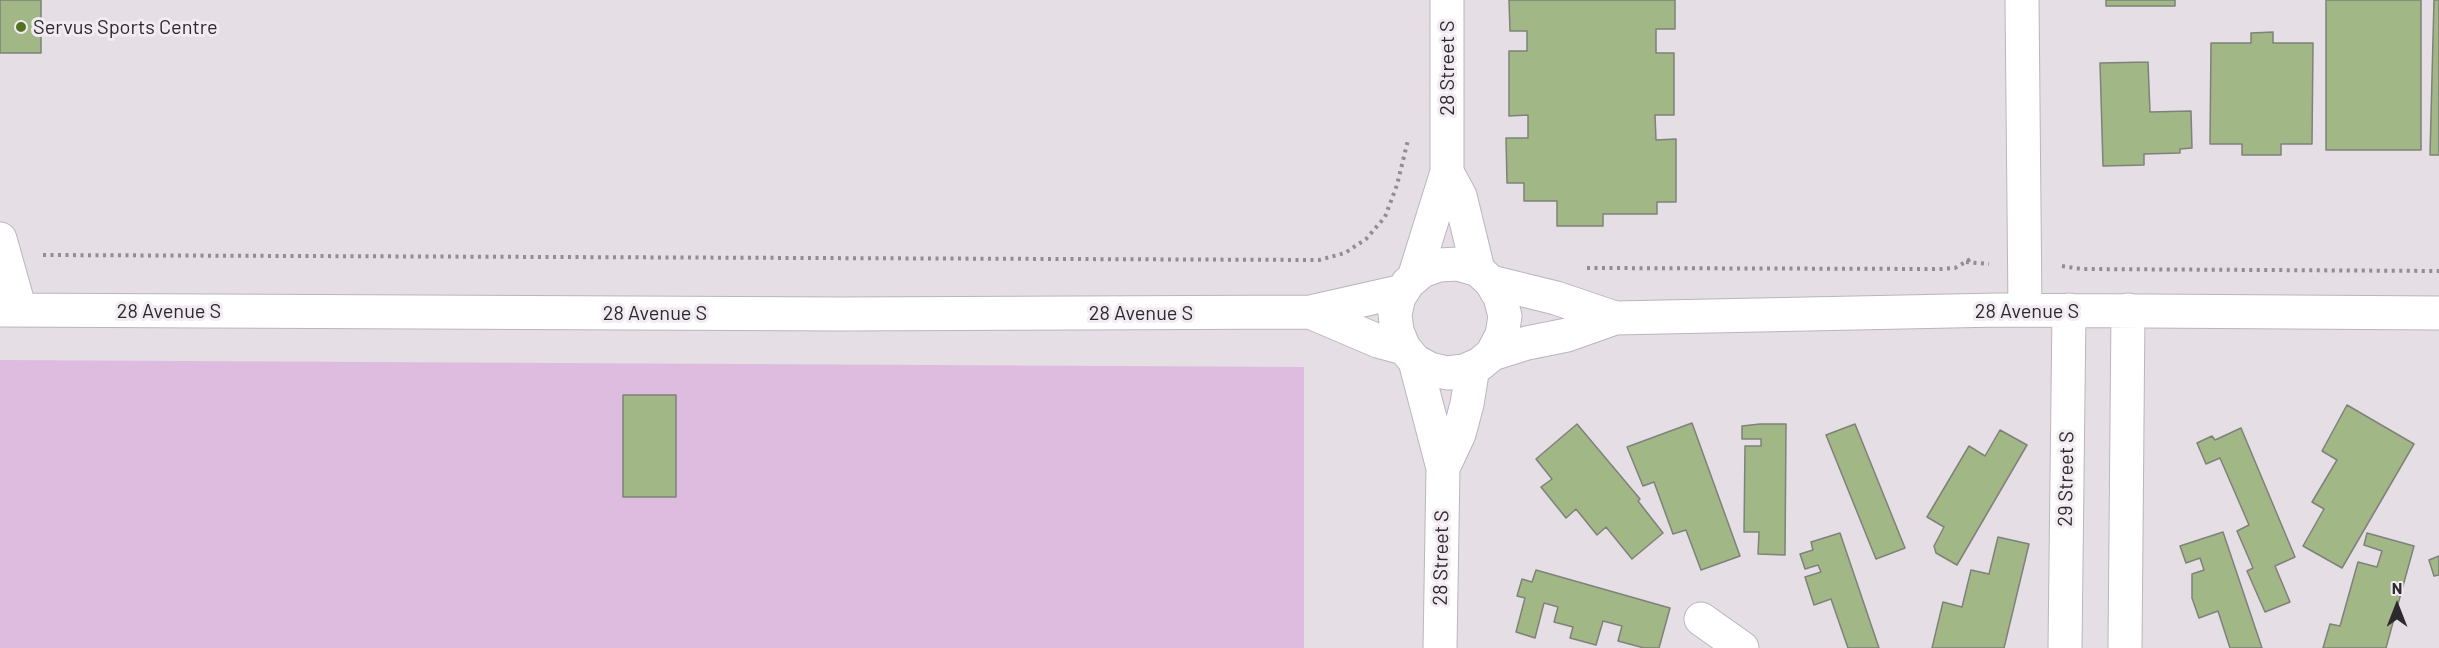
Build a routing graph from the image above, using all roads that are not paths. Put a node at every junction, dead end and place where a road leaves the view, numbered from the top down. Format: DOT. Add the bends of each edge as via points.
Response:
graph roads {
  1 [pos="1447,0"];
  2 [pos="2022,0"];
  3 [pos="1447,172"];
  4 [pos="2,247"];
  5 [pos="1484,276"];
  6 [pos="1409,284"];
  7 [pos="10,310"];
  8 [pos="2025,310"];
  9 [pos="2069,310"];
  10 [pos="2128,310"];
  11 [pos="1310,312"];
  12 [pos="2439,313"];
  13 [pos="1615,318"];
  14 [pos="1410,354"];
  15 [pos="1482,361"];
  16 [pos="1443,468"];
  17 [pos="1701,619"];
  18 [pos="1440,648"];
  19 [pos="1742,648"];
  20 [pos="2065,648"];
  21 [pos="2125,648"];
  1 -- 3 [label="street, 28 Street S"];
  2 -- 8 [label="street"];
  3 -- 5 [label="street" via="1460,196"];
  3 -- 6 [label="street"];
  4 -- 7 [label="street"];
  5 -- 6 [label="street" via="1458,264 1439,265 1422,271"];
  5 -- 13 [label="street"];
  5 -- 15 [label="street" via="1500,297 1505,316 1502,335"];
  6 -- 11 [label="street"];
  6 -- 14 [label="street" via="1395,314 1397,331"];
  7 -- 11 [label="street, 28 Avenue S"];
  8 -- 9 [label="street, 28 Avenue S"];
  8 -- 13 [label="street, 28 Avenue S"];
  9 -- 10 [label="street, 28 Avenue S"];
  9 -- 20 [label="street, 29 Street S"];
  10 -- 12 [label="street, 28 Avenue S"];
  10 -- 21 [label="street"];
  11 -- 14 [label="street"];
  13 -- 15 [label="street" via="1567,335 1527,343"];
  14 -- 15 [label="street" via="1430,369 1447,373"];
  14 -- 16 [label="street"];
  15 -- 16 [label="street"];
  16 -- 18 [label="street, 28 Street S"];
  17 -- 19 [label="street"];
}
